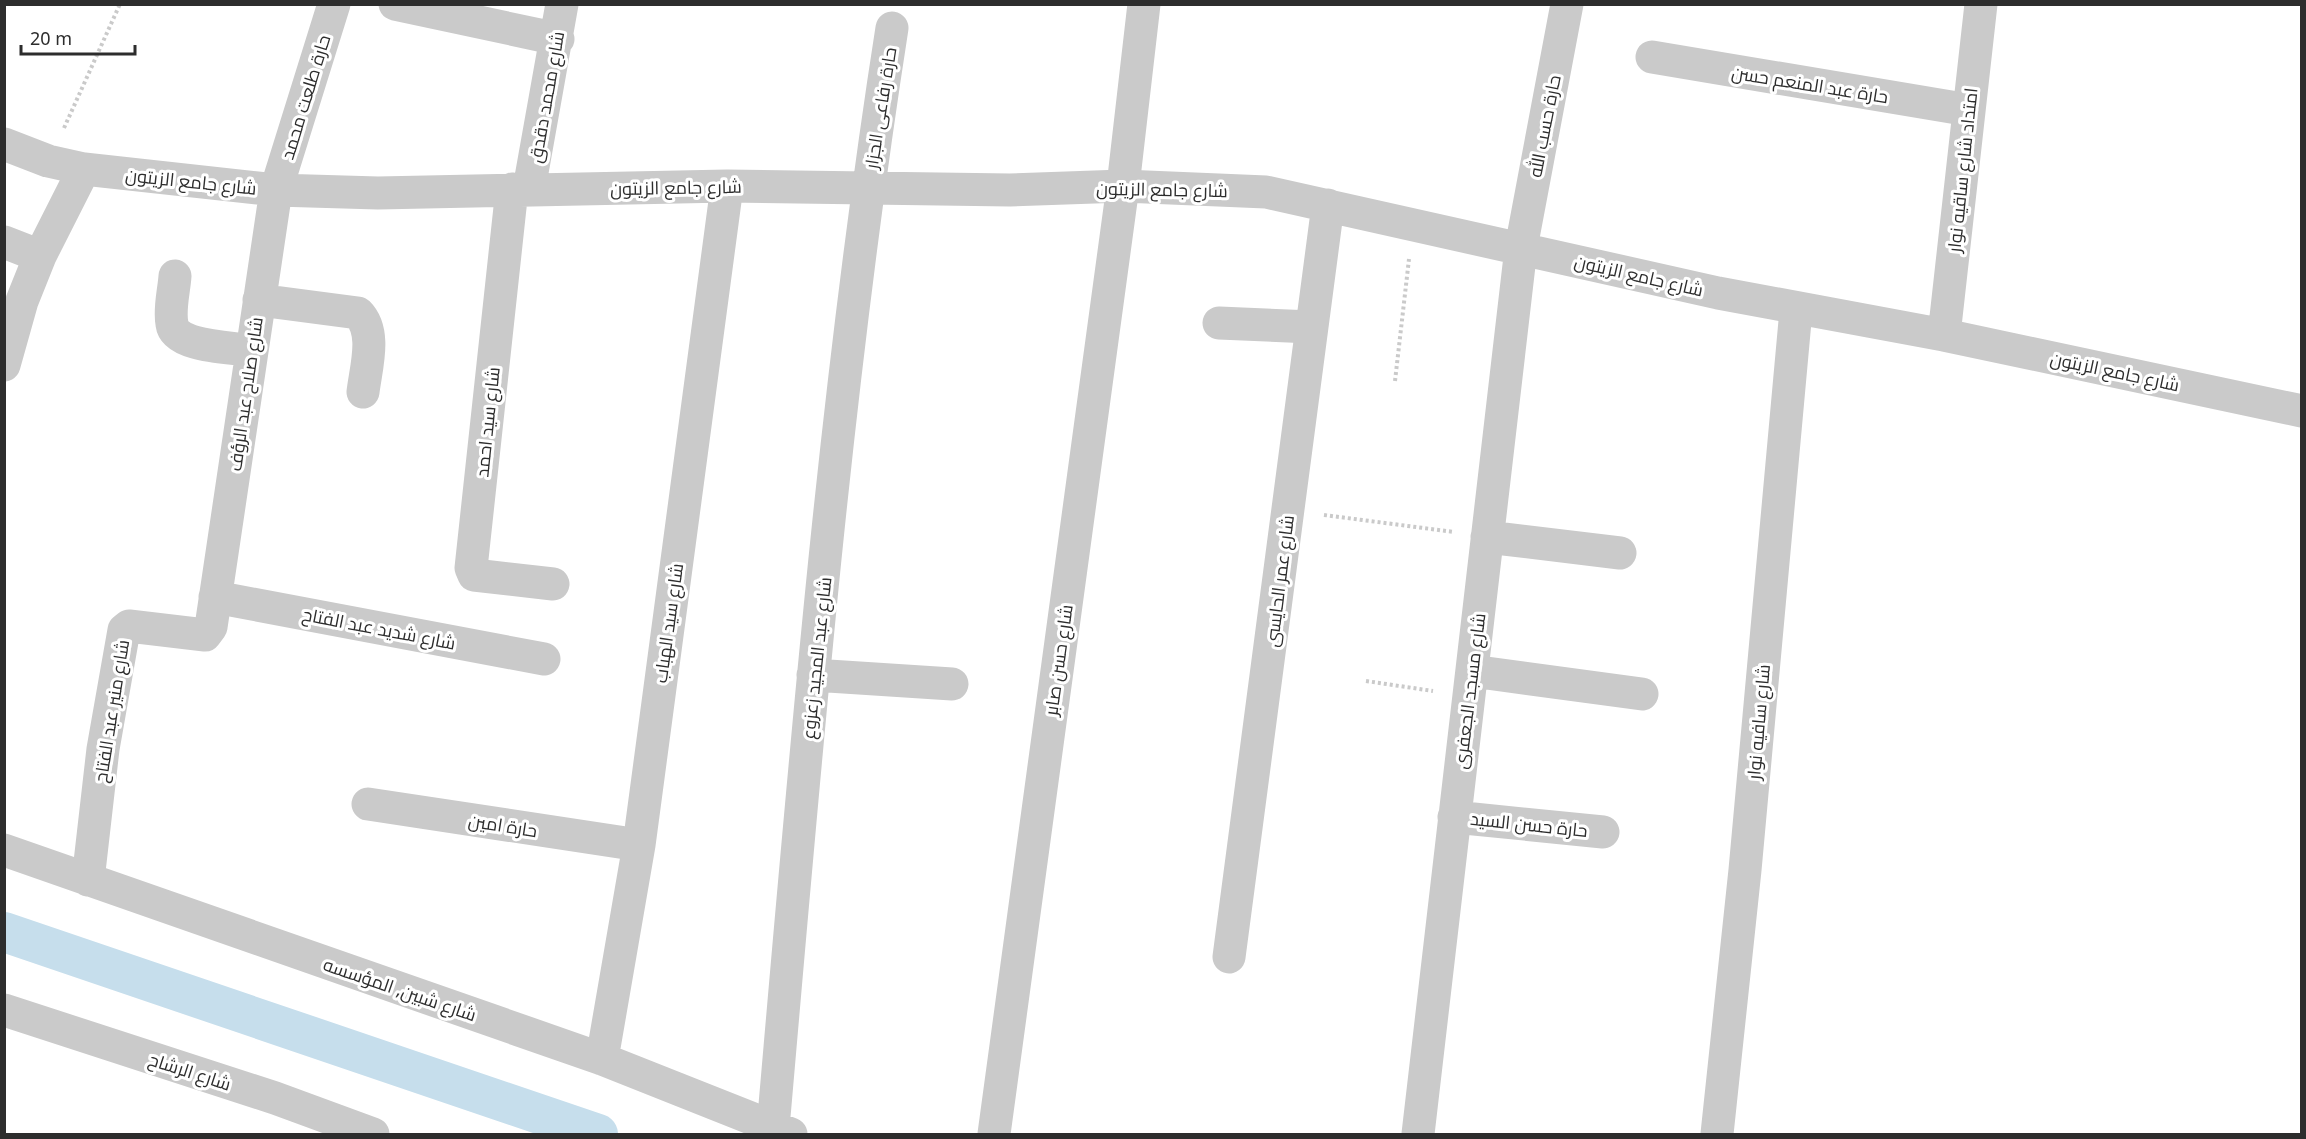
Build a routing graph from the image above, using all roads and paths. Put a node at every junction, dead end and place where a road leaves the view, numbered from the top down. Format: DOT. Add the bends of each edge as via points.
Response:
graph roads {
  1 [pos="120,4"];
  2 [pos="334,4"];
  3 [pos="395,4"];
  4 [pos="562,4"];
  5 [pos="1144,4"];
  6 [pos="1567,4"];
  7 [pos="1981,4"];
  8 [pos="892,28"];
  9 [pos="558,39"];
  10 [pos="1652,57"];
  11 [pos="1969,110"];
  12 [pos="4,144"];
  13 [pos="48,161"];
  14 [pos="84,169"];
  15 [pos="727,186"];
  16 [pos="1123,186"];
  17 [pos="867,188"];
  18 [pos="521,189"];
  19 [pos="276,190"];
  20 [pos="1328,205"];
  21 [pos="1414,224"];
  22 [pos="4,242"];
  23 [pos="1521,248"];
  24 [pos="40,256"];
  25 [pos="175,276"];
  26 [pos="259,300"];
  27 [pos="1796,310"];
  28 [pos="1219,324"];
  29 [pos="1312,327"];
  30 [pos="1944,335"];
  31 [pos="252,351"];
  32 [pos="4,365"];
  33 [pos="1395,381"];
  34 [pos="363,392"];
  35 [pos="2301,411"];
  36 [pos="1288,510"];
  37 [pos="1487,537"];
  38 [pos="1620,553"];
  39 [pos="553,584"];
  40 [pos="214,597"];
  41 [pos="544,658"];
  42 [pos="813,675"];
  43 [pos="1366,681"];
  44 [pos="1470,683"];
  45 [pos="952,684"];
  46 [pos="1642,694"];
  47 [pos="368,804"];
  48 [pos="1454,817"];
  49 [pos="1603,832"];
  50 [pos="639,845"];
  51 [pos="4,850"];
  52 [pos="88,880"];
  53 [pos="1229,957"];
  54 [pos="4,1010"];
  55 [pos="602,1059"];
  56 [pos="783,1131"];
  57 [pos="373,1134"];
  58 [pos="994,1134"];
  59 [pos="1418,1134"];
  60 [pos="1717,1134"];
  1 -- 13 [label="path"];
  2 -- 19 [label="street, حارة طلعت محمد"];
  3 -- 9 [label="street"];
  4 -- 9 [label="street, شارع محمد دقدق"];
  5 -- 16 [label="street, شارع حسن صابر"];
  6 -- 23 [label="street, حارة حسب الله"];
  7 -- 11 [label="street, امتداد شارع ساقيه نوار"];
  8 -- 17 [label="street, حارة رفاعى الجزار"];
  9 -- 18 [label="street, شارع محمد دقدق"];
  10 -- 11 [label="street, حارة عبد المنعم حسن"];
  11 -- 30 [label="street, امتداد شارع ساقيه نوار"];
  12 -- 13 [label="street, شارع جامع الزيتون"];
  13 -- 14 [label="street, شارع جامع الزيتون"];
  14 -- 19 [label="street, شارع جامع الزيتون"];
  14 -- 24 [label="street"];
  15 -- 17 [label="street, شارع جامع الزيتون"];
  15 -- 18 [label="street, شارع جامع الزيتون"];
  15 -- 50 [label="street, شارع سيد الهباب"];
  16 -- 17 [label="street, شارع جامع الزيتون" via="1010,190"];
  16 -- 20 [label="street, شارع جامع الزيتون" via="1266,192"];
  16 -- 58 [label="street, شارع حسن صابر"];
  17 -- 42 [label="street, شارع عبد المجيد زعزوع"];
  18 -- 19 [label="street, شارع جامع الزيتون" via="378,193"];
  18 -- 39 [label="street, شارع سيد احمد" via="471,568 474,575"];
  19 -- 26 [label="street, شارع صلاح عبد الرؤف"];
  20 -- 21 [label="street, شارع جامع الزيتون"];
  20 -- 29 [label="street, شارع عمر الحايسى"];
  21 -- 23 [label="street, شارع جامع الزيتون"];
  21 -- 33 [label="path"];
  22 -- 24 [label="street"];
  23 -- 27 [label="street, شارع جامع الزيتون"];
  23 -- 37 [label="street, شارع مسجد الجعفرى"];
  24 -- 32 [label="street"];
  25 -- 31 [label="street" via="171,323 175,334 185,340"];
  26 -- 31 [label="street, شارع صلاح عبد الرؤف"];
  26 -- 34 [label="street" via="358,313 367,322 369,337"];
  27 -- 30 [label="street, شارع جامع الزيتون"];
  27 -- 60 [label="street, شارع سافيه نوار"];
  28 -- 29 [label="street"];
  29 -- 36 [label="street, شارع عمر الحايسى"];
  30 -- 35 [label="street, شارع جامع الزيتون"];
  31 -- 40 [label="street, شارع صلاح عبد الرؤف"];
  36 -- 37 [label="path"];
  36 -- 53 [label="street, شارع عمر الحايسى"];
  37 -- 38 [label="street"];
  37 -- 44 [label="street, شارع مسجد الجعفرى"];
  40 -- 41 [label="street, شارع شديد عبد الفتاح"];
  40 -- 52 [label="street, شارع منير عبد الفتاح" via="211,627 205,635 129,626 124,630 103,749"];
  42 -- 45 [label="street"];
  42 -- 56 [label="street, شارع عبد المجيد زعزوع"];
  43 -- 44 [label="path"];
  44 -- 46 [label="street"];
  44 -- 48 [label="street, شارع مسجد الجعفرى"];
  47 -- 50 [label="street, حارة امين"];
  48 -- 49 [label="street, حارة حسن السيد"];
  48 -- 59 [label="street, شارع مسجد الجعفرى"];
  50 -- 55 [label="street, شارع سيد الهباب"];
  51 -- 52 [label="street, شارع شبين, المؤسسه"];
  52 -- 55 [label="street, شارع شبين, المؤسسه"];
  54 -- 57 [label="street, شارع الرشاح"];
  55 -- 56 [label="street, شارع شبين, المؤسسه"];
}
